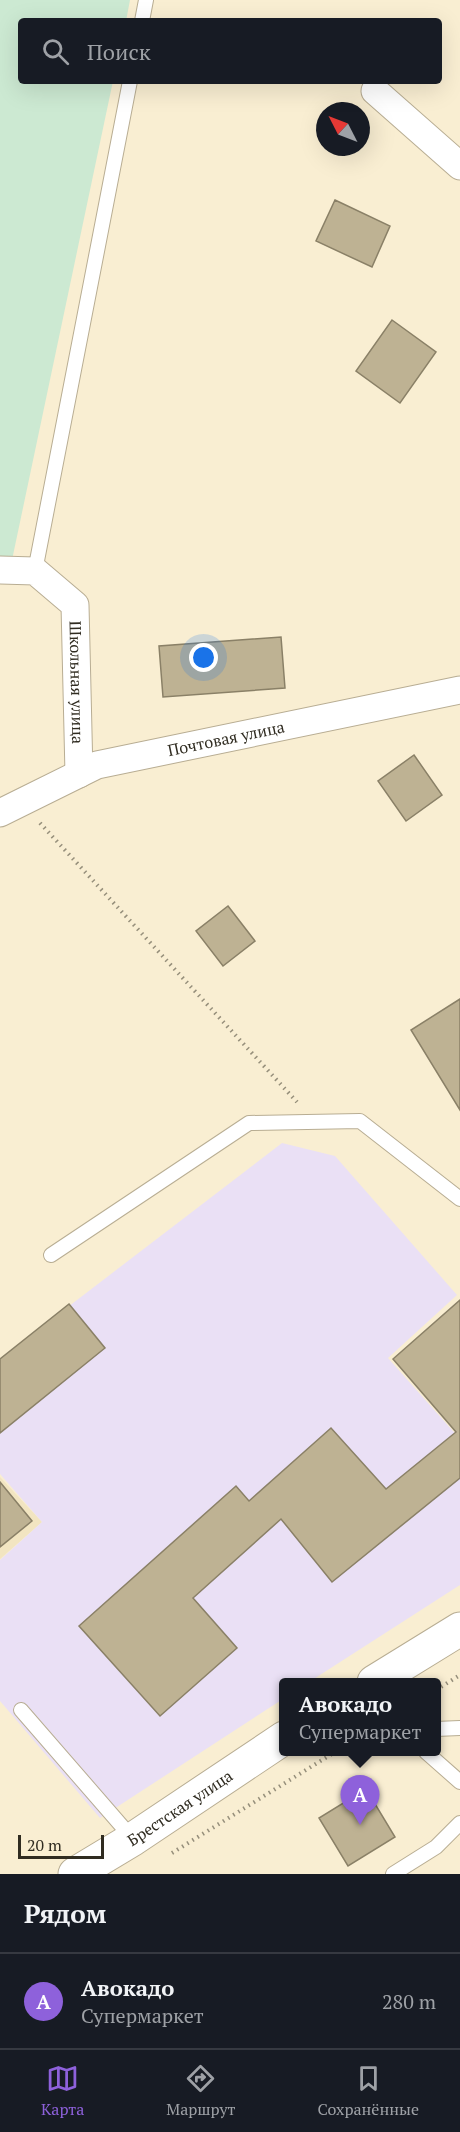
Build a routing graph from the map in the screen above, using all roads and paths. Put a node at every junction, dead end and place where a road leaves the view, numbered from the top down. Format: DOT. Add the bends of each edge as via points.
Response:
graph roads {
  1 [pos="146,0"];
  2 [pos="143,18"];
  3 [pos="129,84"];
  4 [pos="375,92"];
  5 [pos="460,166"];
  6 [pos="0,570"];
  7 [pos="35,571"];
  8 [pos="460,690"];
  9 [pos="79,774"];
  10 [pos="10,808"];
  11 [pos="316,1122"];
  12 [pos="460,1199"];
  13 [pos="51,1255"];
  14 [pos="460,1629"];
  15 [pos="460,1675"];
  16 [pos="382,1678"];
  17 [pos="441,1686"];
  18 [pos="21,1710"];
  19 [pos="460,1728"];
  20 [pos="441,1729"];
  21 [pos="279,1741"];
  22 [pos="329,1756"];
  23 [pos="431,1756"];
  24 [pos="460,1782"];
  25 [pos="460,1823"];
  26 [pos="133,1839"];
  27 [pos="168,1856"];
  28 [pos="75,1874"];
  29 [pos="393,1874"];
  1 -- 2 [label="lane"];
  3 -- 7 [label="lane"];
  4 -- 5 [label="street"];
  6 -- 7 [label="street"];
  7 -- 9 [label="street, Школьная улица" via="75,605"];
  8 -- 9 [label="street, Почтовая улица" via="96,765"];
  9 -- 10 [label="street, Почтовая улица"];
  10 -- 11 [label="path"];
  11 -- 12 [label="lane" via="360,1121"];
  11 -- 13 [label="lane" via="249,1123"];
  14 -- 16 [label="main road"];
  15 -- 17 [label="path"];
  18 -- 26 [label="lane"];
  19 -- 20 [label="lane"];
  21 -- 26 [label="main road, Брестская улица"];
  22 -- 27 [label="path"];
  23 -- 24 [label="lane"];
  25 -- 29 [label="lane" via="436,1847"];
  26 -- 28 [label="main road, Брестская улица"];
}
